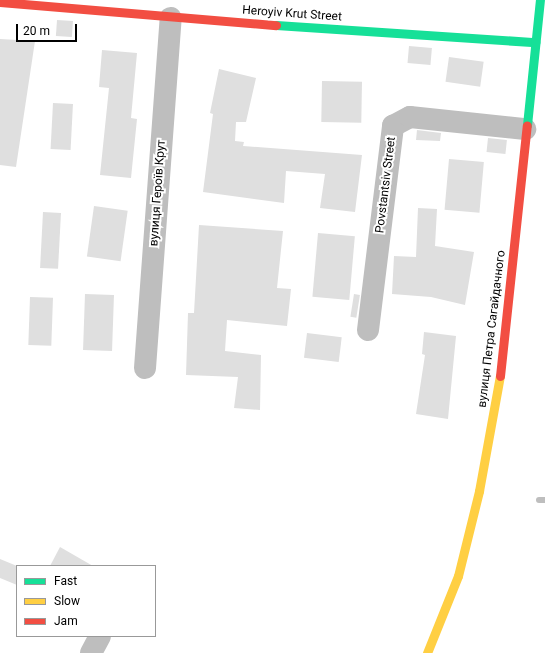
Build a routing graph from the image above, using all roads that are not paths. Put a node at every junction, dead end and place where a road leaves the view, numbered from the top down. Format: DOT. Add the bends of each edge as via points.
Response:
graph roads {
  1 [pos="540,0"];
  2 [pos="0,2"];
  3 [pos="170,18"];
  4 [pos="535,42"];
  5 [pos="524,129"];
  6 [pos="368,330"];
  7 [pos="145,368"];
  8 [pos="99,637"];
  9 [pos="91,653"];
  10 [pos="427,653"];
  1 -- 4 [label="street, вулиця Петра Сагайдачного"];
  2 -- 3 [label="street, Heroyiv Krut Street"];
  3 -- 4 [label="street, Heroyiv Krut Street"];
  3 -- 7 [label="street, вулиця Героїв Крут"];
  4 -- 5 [label="street, вулиця Петра Сагайдачного"];
  5 -- 6 [label="street, Povstantsiv Street" via="410,117 393,126"];
  5 -- 10 [label="street, вулиця Петра Сагайдачного" via="500,379 479,491 458,576"];
  8 -- 9 [label="street"];
}
